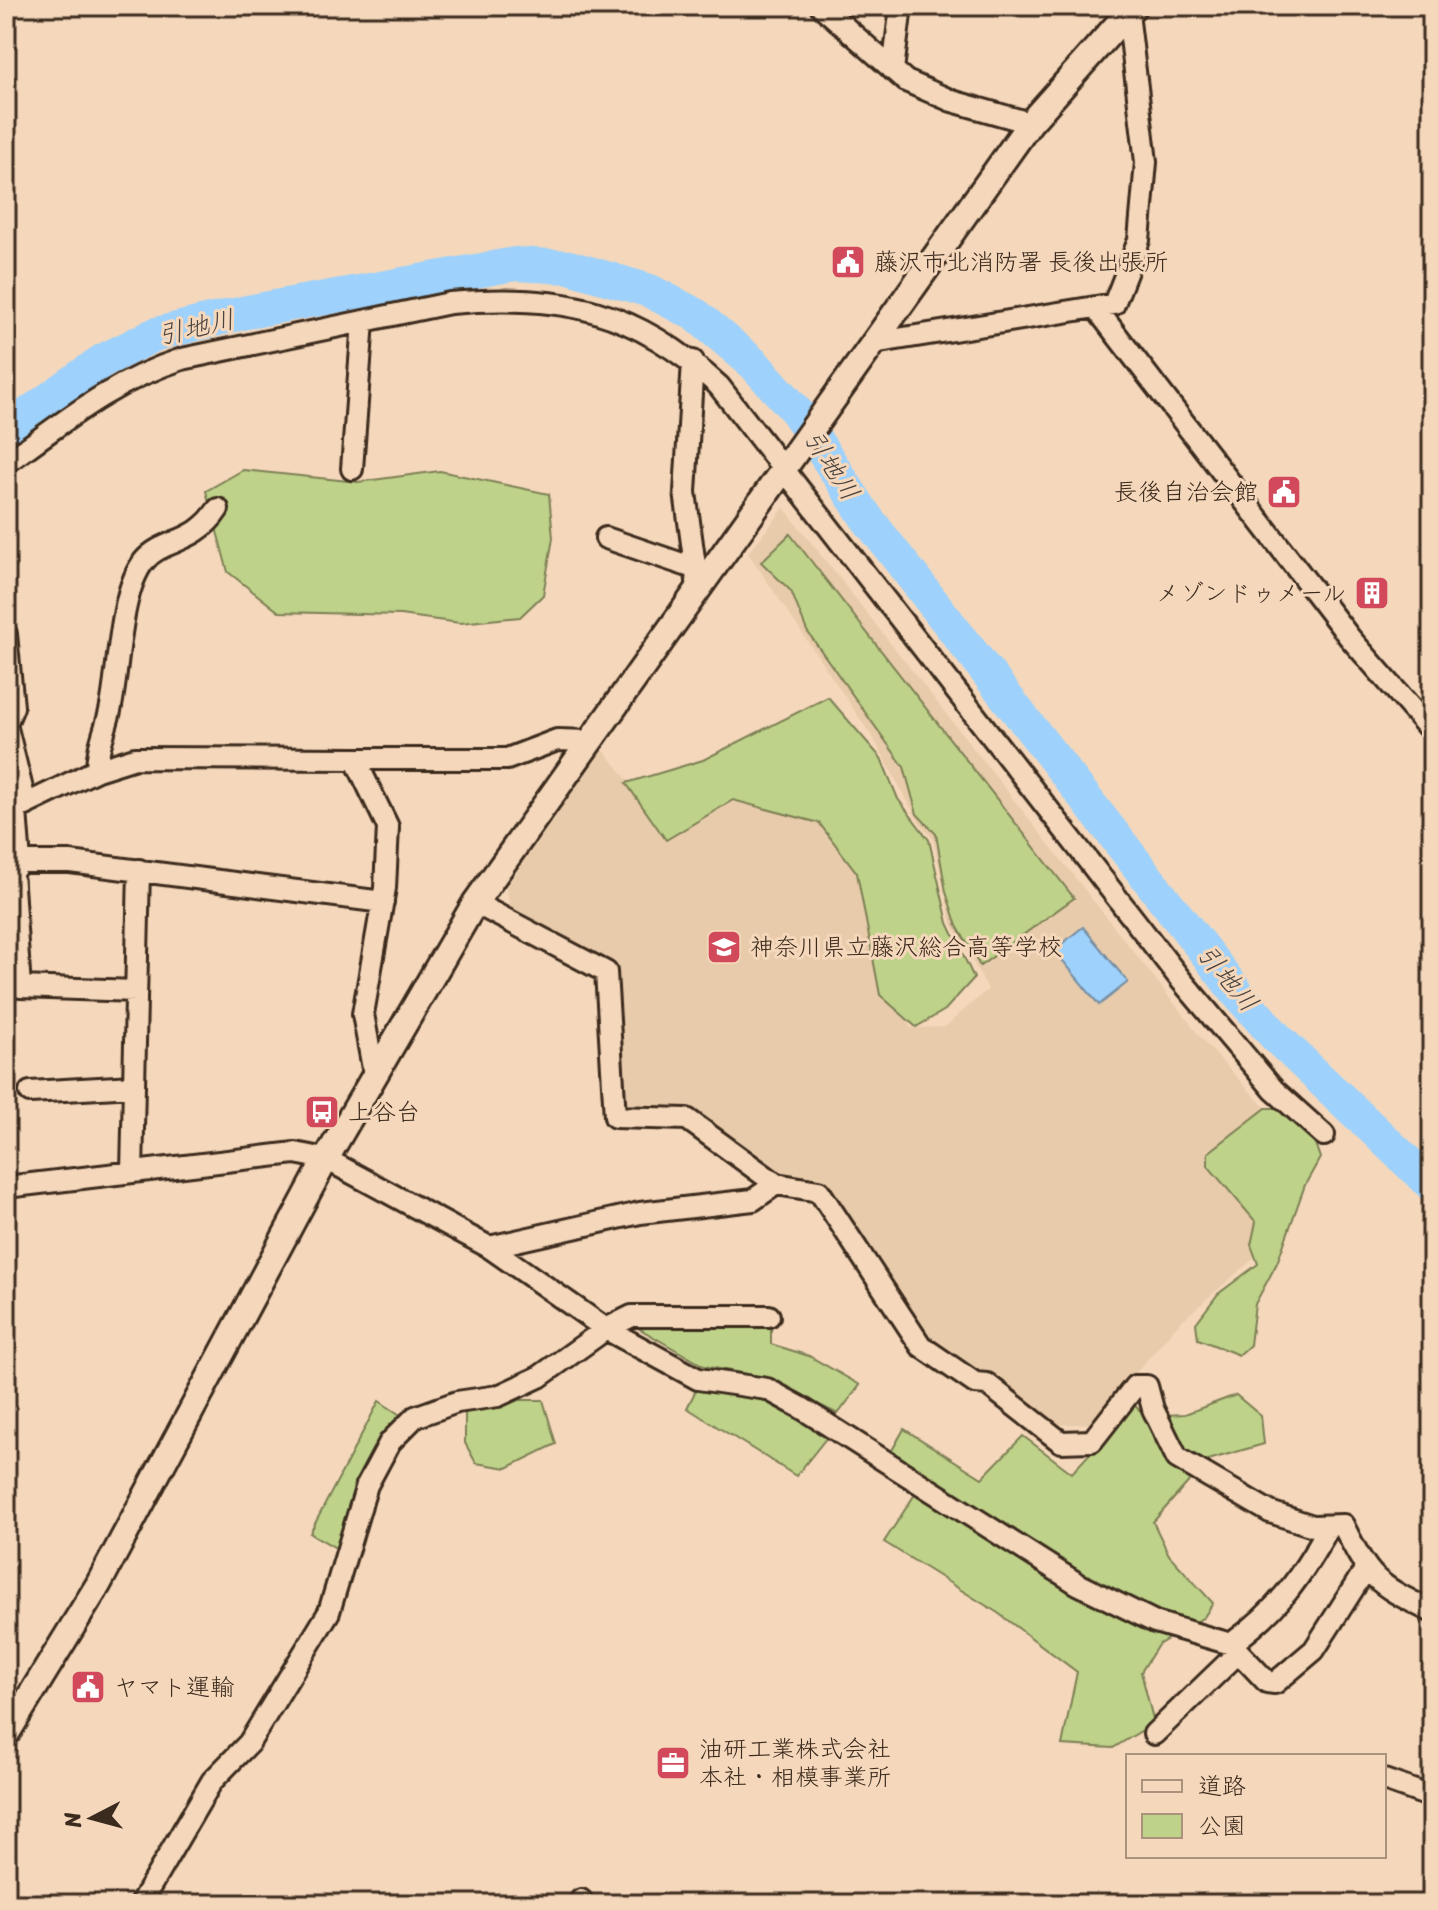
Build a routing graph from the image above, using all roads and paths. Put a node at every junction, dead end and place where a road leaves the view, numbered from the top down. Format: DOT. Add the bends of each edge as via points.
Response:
graph roads {
  1 [pos="821,6"];
  2 [pos="901,6"];
  3 [pos="1131,9"];
  4 [pos="893,70"];
  5 [pos="1030,123"];
  6 [pos="1095,307"];
  7 [pos="363,321"];
  8 [pos="873,343"];
  9 [pos="693,361"];
  10 [pos="6,463"];
  11 [pos="789,464"];
  12 [pos="352,469"];
  13 [pos="218,509"];
  14 [pos="606,538"];
  15 [pos="696,578"];
  16 [pos="6,634"];
  17 [pos="1432,732"];
  18 [pos="589,741"];
  19 [pos="355,759"];
  20 [pos="97,770"];
  21 [pos="16,810"];
  22 [pos="20,862"];
  23 [pos="139,870"];
  24 [pos="383,902"];
  25 [pos="475,903"];
  26 [pos="136,991"];
  27 [pos="374,1074"];
  28 [pos="134,1086"];
  29 [pos="30,1092"];
  30 [pos="1324,1135"];
  31 [pos="326,1159"];
  32 [pos="132,1172"];
  33 [pos="776,1184"];
  34 [pos="6,1187"];
  35 [pos="489,1247"];
  36 [pos="769,1316"];
  37 [pos="606,1329"];
  38 [pos="1329,1527"];
  39 [pos="1365,1570"];
  40 [pos="1432,1612"];
  41 [pos="1234,1648"];
  42 [pos="1154,1734"];
  43 [pos="6,1735"];
  44 [pos="1386,1781"];
  45 [pos="1432,1797"];
  46 [pos="140,1904"];
  1 -- 4 [label="street"];
  2 -- 4 [label="street"];
  3 -- 5 [label="street"];
  3 -- 6 [label="street" via="1146,162 1139,240 1114,304"];
  4 -- 5 [label="street" via="928,92"];
  5 -- 8 [label="street"];
  6 -- 8 [label="street"];
  6 -- 17 [label="street" via="1332,616"];
  7 -- 9 [label="street" via="450,303 531,299 629,323"];
  7 -- 10 [label="street" via="182,359 140,373 106,391"];
  7 -- 12 [label="street"];
  8 -- 11 [label="street"];
  9 -- 11 [label="street"];
  9 -- 15 [label="street" via="685,492"];
  11 -- 15 [label="street"];
  11 -- 30 [label="street" via="1181,980 1274,1090"];
  13 -- 20 [label="street" via="206,527 146,559 138,571 118,643 114,692 97,749"];
  14 -- 15 [label="street"];
  15 -- 18 [label="street"];
  16 -- 21 [label="street" via="13,707 6,724"];
  18 -- 19 [label="street" via="557,740 507,759"];
  18 -- 25 [label="street"];
  19 -- 20 [label="street" via="135,758"];
  19 -- 24 [label="street" via="388,827"];
  20 -- 21 [label="street"];
  21 -- 22 [label="street"];
  22 -- 23 [label="street"];
  22 -- 26 [label="street" via="12,872 20,987"];
  23 -- 24 [label="street"];
  23 -- 26 [label="street"];
  24 -- 27 [label="street" via="363,1014"];
  25 -- 27 [label="street"];
  25 -- 33 [label="street" via="606,972 615,1117 687,1119"];
  26 -- 28 [label="street"];
  27 -- 31 [label="street"];
  28 -- 29 [label="street"];
  28 -- 32 [label="street"];
  31 -- 32 [label="street" via="295,1153"];
  31 -- 35 [label="street"];
  31 -- 43 [label="street" via="98,1585"];
  32 -- 34 [label="street"];
  33 -- 35 [label="street" via="753,1200 640,1213"];
  33 -- 38 [label="street" via="819,1191 921,1346 975,1383 987,1384 1061,1442 1092,1441 1135,1386 1147,1386 1177,1458 1270,1512"];
  35 -- 37 [label="street"];
  36 -- 37 [label="street" via="632,1316"];
  37 -- 41 [label="street" via="698,1379 767,1389 1078,1584 1155,1622"];
  37 -- 46 [label="street" via="539,1377 498,1396 457,1402 415,1417 390,1442 367,1485 329,1612 249,1743 212,1781"];
  38 -- 39 [label="street" via="1343,1525"];
  38 -- 41 [label="street" via="1299,1581"];
  39 -- 40 [label="street" via="1388,1590"];
  39 -- 41 [label="street" via="1314,1650 1275,1683 1267,1682"];
  41 -- 42 [label="street"];
  44 -- 45 [label="street"];
}
